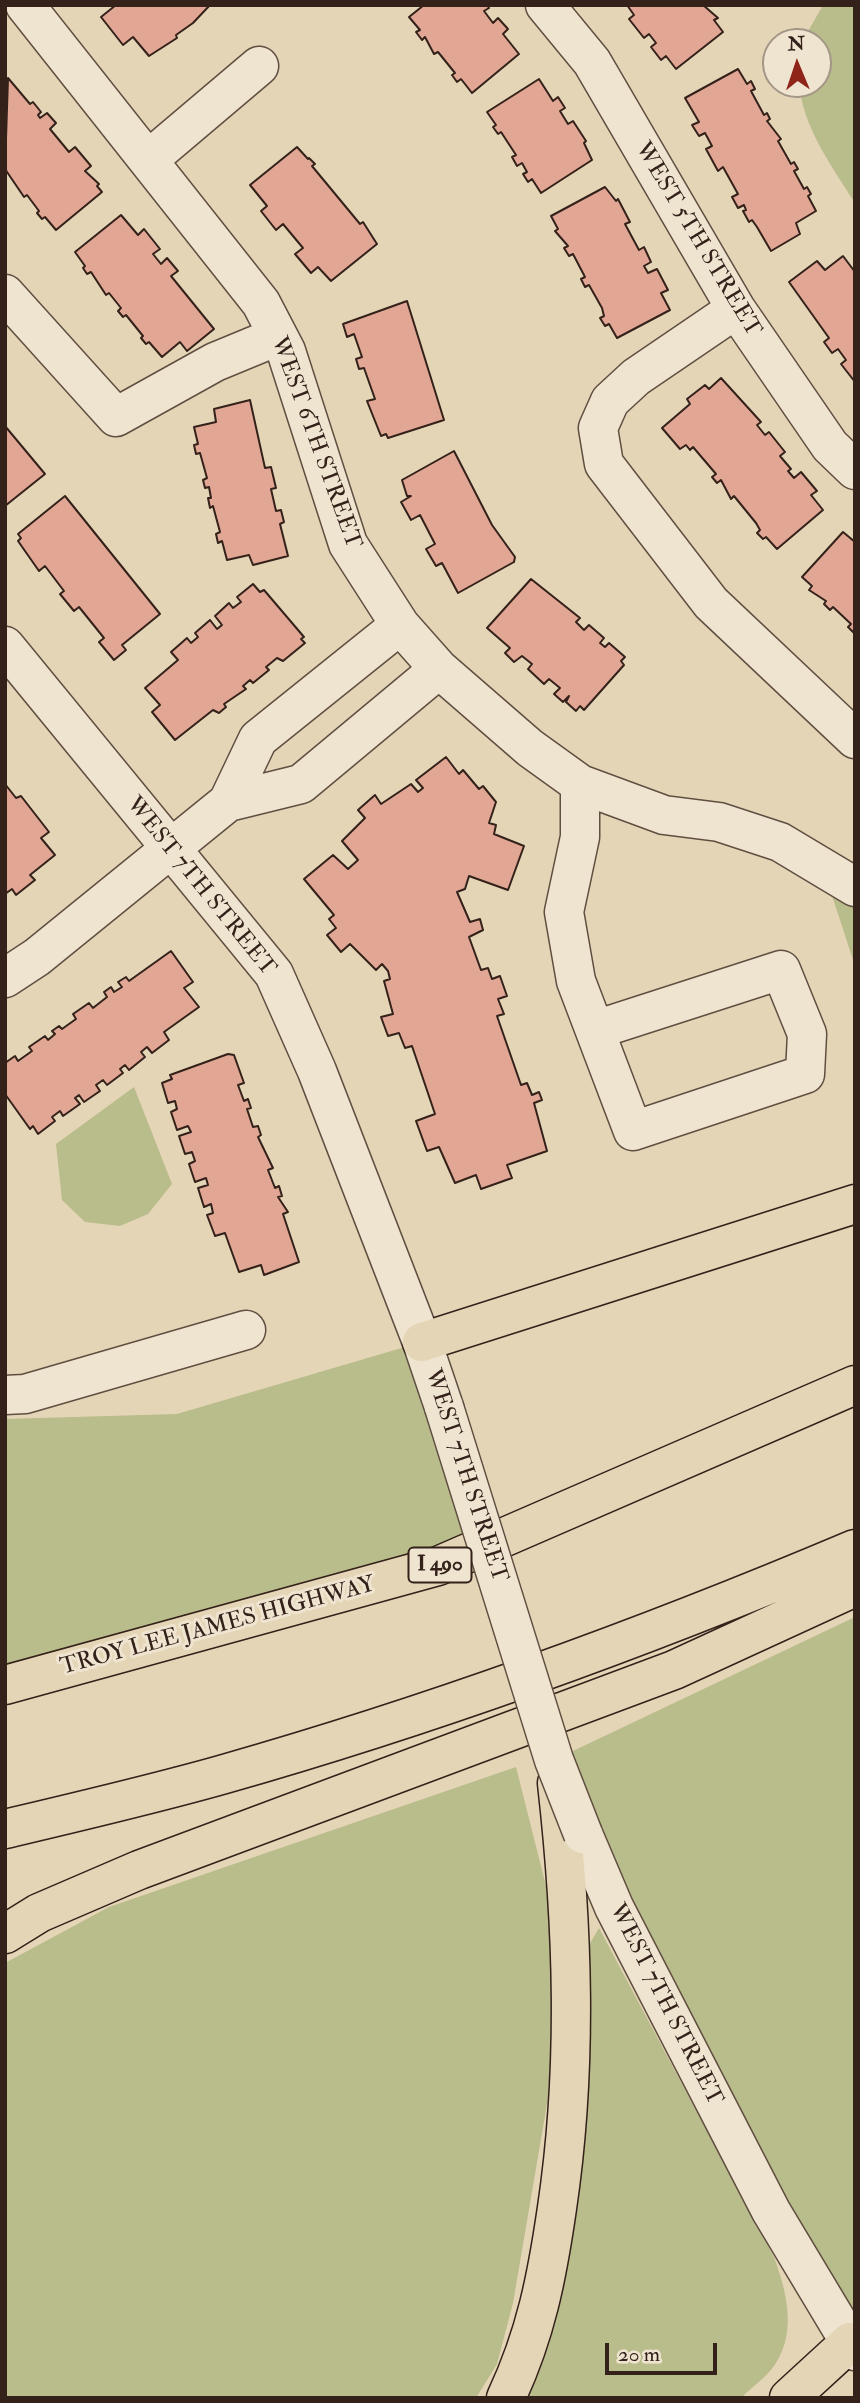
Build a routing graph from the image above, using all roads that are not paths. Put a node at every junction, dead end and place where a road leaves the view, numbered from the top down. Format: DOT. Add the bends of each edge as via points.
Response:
graph roads {
  1 [pos="25,5"];
  2 [pos="545,5"];
  3 [pos="259,66"];
  4 [pos="148,160"];
  5 [pos="5,294"];
  6 [pos="736,309"];
  7 [pos="278,336"];
  8 [pos="855,470"];
  9 [pos="400,625"];
  10 [pos="5,646"];
  11 [pos="439,669"];
  12 [pos="855,739"];
  13 [pos="580,784"];
  14 [pos="228,803"];
  15 [pos="169,849"];
  16 [pos="855,887"];
  17 [pos="5,978"];
  18 [pos="595,1030"];
  19 [pos="855,1204"];
  20 [pos="246,1330"];
  21 [pos="422,1342"];
  22 [pos="855,1385"];
  23 [pos="5,1395"];
  24 [pos="855,1549"];
  25 [pos="855,1587"];
  26 [pos="5,1685"];
  27 [pos="5,1829"];
  28 [pos="573,1837"];
  29 [pos="5,1934"];
  30 [pos="852,2346"];
  31 [pos="506,2398"];
  32 [pos="789,2398"];
  1 -- 4 [label="street, WEST 6TH STREET"];
  2 -- 6 [label="street, WEST 5TH STREET" via="592,62"];
  3 -- 4 [label="street"];
  4 -- 7 [label="street, WEST 6TH STREET" via="261,303"];
  5 -- 7 [label="street" via="116,417 215,362"];
  6 -- 8 [label="street, WEST 5TH STREET" via="830,446"];
  6 -- 12 [label="street" via="636,377 610,401 598,428 604,464 710,603"];
  7 -- 9 [label="street, WEST 6TH STREET" via="348,544"];
  9 -- 11 [label="street, WEST 6TH STREET"];
  9 -- 14 [label="street" via="258,739"];
  10 -- 15 [label="street, WEST 7TH STREET"];
  11 -- 13 [label="street, WEST 6TH STREET" via="530,748"];
  11 -- 14 [label="street" via="301,784"];
  13 -- 16 [label="street, WEST 6TH STREET" via="664,815 719,822 780,842"];
  13 -- 18 [label="street" via="580,837 564,912 576,981"];
  14 -- 15 [label="street"];
  15 -- 17 [label="street"];
  15 -- 21 [label="street, WEST 7TH STREET" via="274,974 317,1071"];
  18 -- 18 [label="street" via="633,1130 805,1074 807,1034 781,970"];
  19 -- 21 [label="highway"];
  20 -- 23 [label="street" via="25,1394"];
  21 -- 28 [label="street, WEST 7TH STREET, bridge" via="554,1760"];
  22 -- 26 [label="highway, TROY LEE JAMES HIGHWAY / I 490" via="438,1566"];
  24 -- 27 [label="highway" via="755,1591 455,1700 222,1774"];
  25 -- 29 [label="highway" via="674,1670 139,1870 39,1913"];
  28 -- 30 [label="street, WEST 7TH STREET" via="771,2211"];
  28 -- 31 [label="highway" via="567,2144 546,2288 527,2355"];
  30 -- 32 [label="highway"];
}
